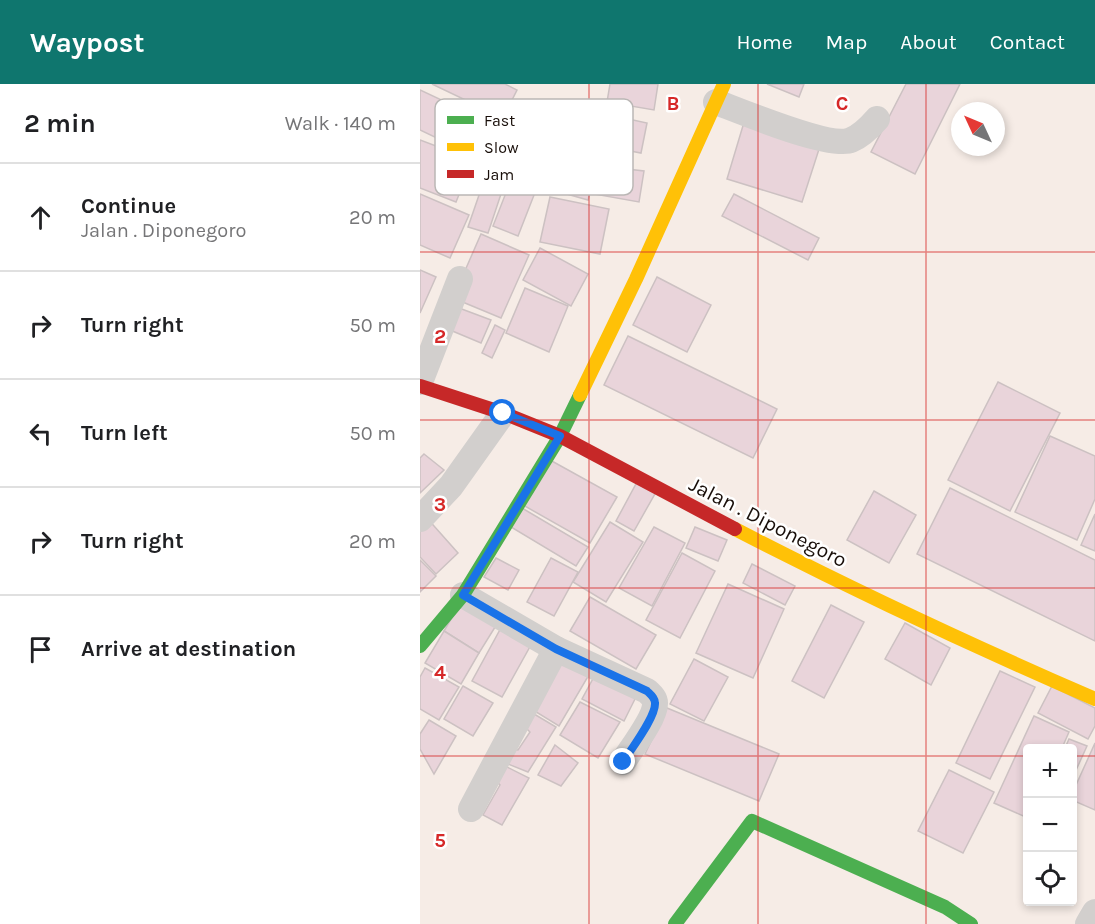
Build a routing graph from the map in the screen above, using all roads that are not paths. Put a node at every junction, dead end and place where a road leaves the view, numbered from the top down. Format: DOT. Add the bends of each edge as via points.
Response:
graph roads {
  1 [pos="720,93"];
  2 [pos="877,119"];
  3 [pos="459,279"];
  4 [pos="420,384"];
  5 [pos="503,413"];
  6 [pos="560,436"];
  7 [pos="420,519"];
  8 [pos="463,595"];
  9 [pos="420,646"];
  10 [pos="556,649"];
  11 [pos="1095,699"];
  12 [pos="623,762"];
  13 [pos="471,809"];
  14 [pos="1095,912"];
  15 [pos="675,924"];
  16 [pos="971,924"];
  17 [pos="1088,924"];
  1 -- 2 [label="street" via="802,133 838,141 850,141"];
  1 -- 6 [label="street"];
  3 -- 4 [label="street"];
  4 -- 5 [label="street, Jalan . Diponegoro"];
  5 -- 6 [label="street, Jalan . Diponegoro"];
  5 -- 7 [label="street" via="451,486"];
  6 -- 8 [label="street"];
  6 -- 11 [label="street, Jalan . Diponegoro" via="852,590"];
  8 -- 9 [label="street"];
  8 -- 10 [label="street"];
  10 -- 12 [label="street" via="647,691 654,698 653,714"];
  10 -- 13 [label="street"];
  14 -- 17 [label="street"];
  15 -- 16 [label="street" via="752,821 945,907"];
}
